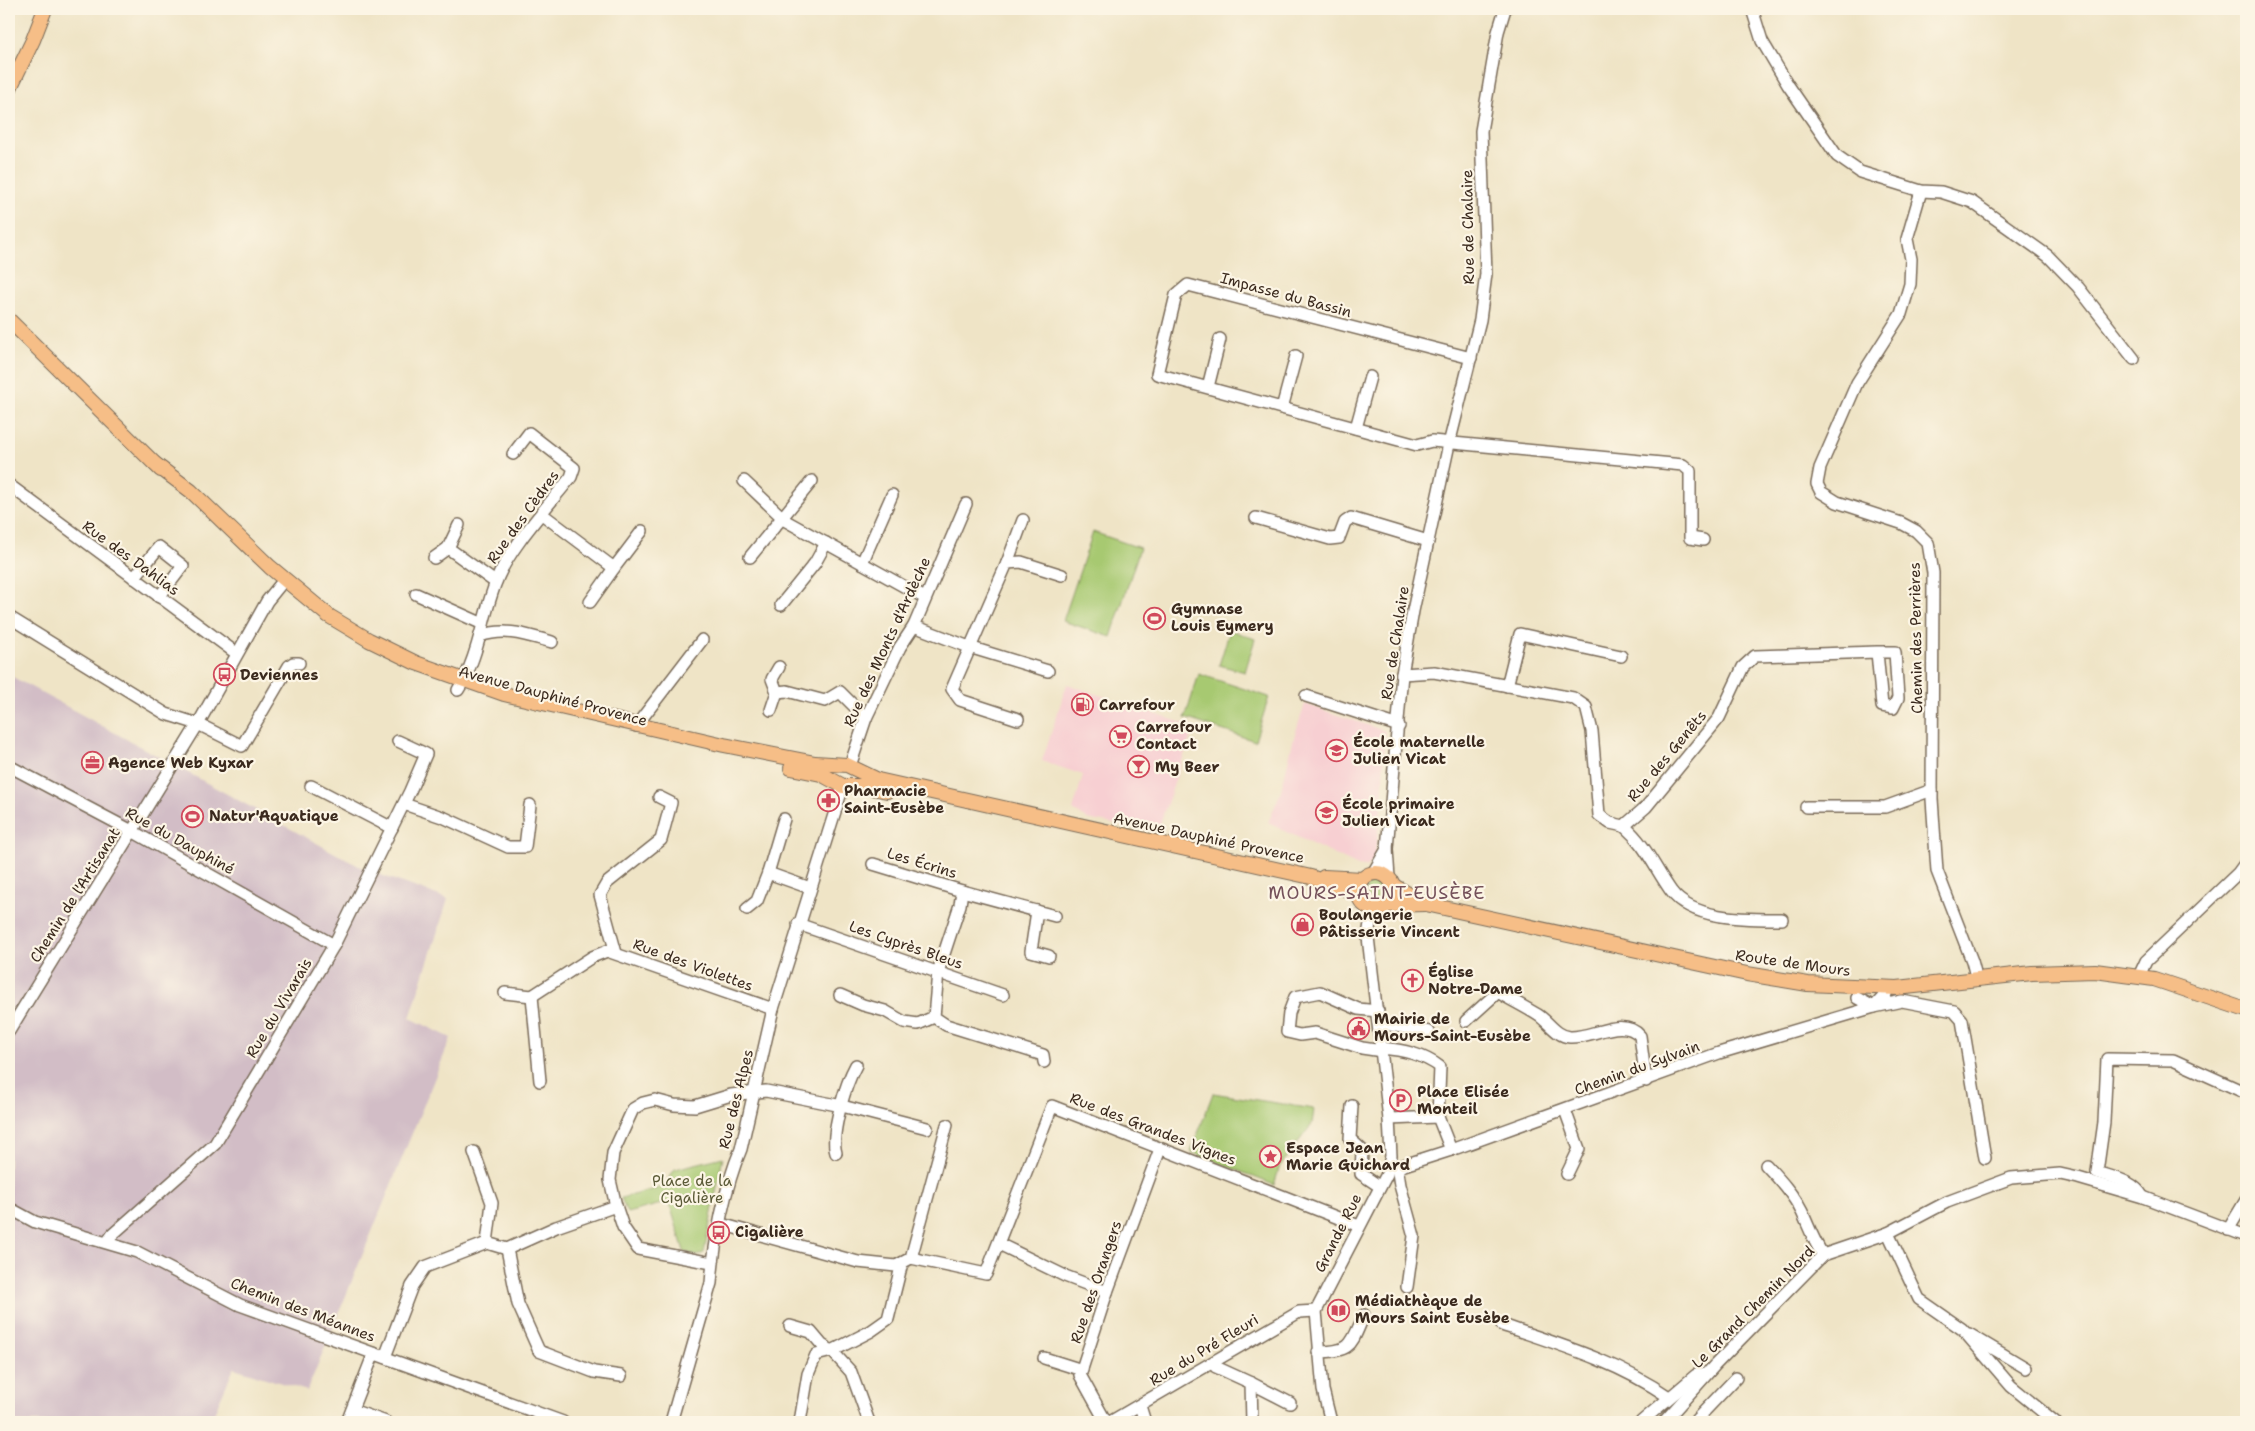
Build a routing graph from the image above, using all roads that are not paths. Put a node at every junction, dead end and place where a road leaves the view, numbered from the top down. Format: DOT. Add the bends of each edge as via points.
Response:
graph roads {
  1 [pos="45,9"];
  2 [pos="1505,9"];
  3 [pos="1752,9"];
  4 [pos="9,90"];
  5 [pos="1921,191"];
  6 [pos="9,320"];
  7 [pos="1220,339"];
  8 [pos="1296,356"];
  9 [pos="1470,358"];
  10 [pos="2134,359"];
  11 [pos="1370,377"];
  12 [pos="1208,387"];
  13 [pos="1282,408"];
  14 [pos="1356,428"];
  15 [pos="1449,444"];
  16 [pos="513,454"];
  17 [pos="744,481"];
  18 [pos="812,481"];
  19 [pos="9,485"];
  20 [pos="892,495"];
  21 [pos="966,504"];
  22 [pos="542,514"];
  23 [pos="782,517"];
  24 [pos="1256,518"];
  25 [pos="1023,520"];
  26 [pos="459,525"];
  27 [pos="642,531"];
  28 [pos="1704,540"];
  29 [pos="1428,542"];
  30 [pos="826,543"];
  31 [pos="448,548"];
  32 [pos="750,557"];
  33 [pos="434,558"];
  34 [pos="862,563"];
  35 [pos="1007,563"];
  36 [pos="614,568"];
  37 [pos="1062,575"];
  38 [pos="134,578"];
  39 [pos="496,582"];
  40 [pos="281,583"];
  41 [pos="416,594"];
  42 [pos="159,597"];
  43 [pos="925,598"];
  44 [pos="590,602"];
  45 [pos="781,605"];
  46 [pos="9,617"];
  47 [pos="484,624"];
  48 [pos="914,626"];
  49 [pos="480,636"];
  50 [pos="702,640"];
  51 [pos="552,642"];
  52 [pos="969,647"];
  53 [pos="1877,652"];
  54 [pos="236,653"];
  55 [pos="1621,656"];
  56 [pos="299,664"];
  57 [pos="780,667"];
  58 [pos="1048,671"];
  59 [pos="1402,674"];
  60 [pos="461,686"];
  61 [pos="1507,686"];
  62 [pos="777,692"];
  63 [pos="1306,696"];
  64 [pos="771,710"];
  65 [pos="866,718"];
  66 [pos="1018,719"];
  67 [pos="198,724"];
  68 [pos="636,726"];
  69 [pos="1399,726"];
  70 [pos="398,741"];
  71 [pos="9,766"];
  72 [pos="849,767"];
  73 [pos="844,784"];
  74 [pos="312,786"];
  75 [pos="1932,790"];
  76 [pos="659,797"];
  77 [pos="404,804"];
  78 [pos="530,805"];
  79 [pos="1806,807"];
  80 [pos="784,819"];
  81 [pos="1624,826"];
  82 [pos="392,828"];
  83 [pos="132,831"];
  84 [pos="1099,831"];
  85 [pos="1387,848"];
  86 [pos="2246,862"];
  87 [pos="873,864"];
  88 [pos="768,873"];
  89 [pos="1368,876"];
  90 [pos="1311,877"];
  91 [pos="1392,882"];
  92 [pos="810,888"];
  93 [pos="962,891"];
  94 [pos="1359,894"];
  95 [pos="1426,904"];
  96 [pos="1388,905"];
  97 [pos="747,909"];
  98 [pos="1372,909"];
  99 [pos="1037,911"];
  100 [pos="1055,916"];
  101 [pos="1782,920"];
  102 [pos="798,924"];
  103 [pos="334,945"];
  104 [pos="616,953"];
  105 [pos="1049,956"];
  106 [pos="938,972"];
  107 [pos="2139,976"];
  108 [pos="1977,980"];
  109 [pos="505,993"];
  110 [pos="1854,993"];
  111 [pos="1895,993"];
  112 [pos="840,994"];
  113 [pos="1003,995"];
  114 [pos="532,996"];
  115 [pos="1874,1007"];
  116 [pos="773,1009"];
  117 [pos="2246,1010"];
  118 [pos="1378,1011"];
  119 [pos="1853,1014"];
  120 [pos="934,1017"];
  121 [pos="1466,1021"];
  122 [pos="1380,1023"];
  123 [pos="9,1032"];
  124 [pos="1429,1032"];
  125 [pos="1381,1050"];
  126 [pos="1044,1062"];
  127 [pos="856,1065"];
  128 [pos="540,1081"];
  129 [pos="1646,1081"];
  130 [pos="753,1091"];
  131 [pos="2246,1093"];
  132 [pos="842,1106"];
  133 [pos="1352,1106"];
  134 [pos="1565,1110"];
  135 [pos="1438,1117"];
  136 [pos="1389,1119"];
  137 [pos="947,1125"];
  138 [pos="927,1128"];
  139 [pos="1160,1148"];
  140 [pos="1451,1150"];
  141 [pos="474,1152"];
  142 [pos="836,1153"];
  143 [pos="1985,1158"];
  144 [pos="1766,1165"];
  145 [pos="1393,1166"];
  146 [pos="1567,1174"];
  147 [pos="1379,1186"];
  148 [pos="2143,1197"];
  149 [pos="2246,1200"];
  150 [pos="616,1206"];
  151 [pos="9,1208"];
  152 [pos="721,1224"];
  153 [pos="1359,1226"];
  154 [pos="2228,1230"];
  155 [pos="1888,1234"];
  156 [pos="2246,1236"];
  157 [pos="108,1242"];
  158 [pos="487,1243"];
  159 [pos="999,1244"];
  160 [pos="507,1249"];
  161 [pos="1823,1255"];
  162 [pos="907,1260"];
  163 [pos="712,1263"];
  164 [pos="1407,1287"];
  165 [pos="1107,1292"];
  166 [pos="1316,1311"];
  167 [pos="1364,1315"];
  168 [pos="1502,1325"];
  169 [pos="790,1326"];
  170 [pos="1962,1329"];
  171 [pos="832,1351"];
  172 [pos="1318,1352"];
  173 [pos="374,1353"];
  174 [pos="385,1357"];
  175 [pos="1044,1358"];
  176 [pos="1212,1362"];
  177 [pos="2026,1368"];
  178 [pos="1082,1370"];
  179 [pos="1710,1370"];
  180 [pos="621,1376"];
  181 [pos="1736,1378"];
  182 [pos="1251,1383"];
  183 [pos="1669,1397"];
  184 [pos="1290,1403"];
  185 [pos="1140,1406"];
  186 [pos="352,1410"];
  187 [pos="543,1419"];
  188 [pos="348,1422"];
  189 [pos="386,1422"];
  190 [pos="563,1422"];
  191 [pos="671,1422"];
  192 [pos="800,1422"];
  193 [pos="869,1422"];
  194 [pos="1106,1422"];
  195 [pos="1110,1422"];
  196 [pos="1145,1422"];
  197 [pos="1252,1422"];
  198 [pos="1331,1422"];
  199 [pos="1641,1422"];
  200 [pos="1664,1422"];
  201 [pos="1694,1422"];
  202 [pos="2055,1422"];
  1 -- 4 [label="main road"];
  2 -- 9 [label="street, Rue de Chalaire" via="1481,131 1486,274 1480,320"];
  3 -- 5 [label="street" via="1762,41 1837,156 1860,172"];
  5 -- 10 [label="street" via="1941,192 1972,202 2048,256 2078,287"];
  5 -- 75 [label="street, Chemin des Perrières" via="1907,239 1911,260 1910,284 1901,314 1857,383 1820,468 1817,484 1821,492 1838,502 1901,523 1916,531 1928,544 1933,573"];
  6 -- 40 [label="main road, Avenue Dauphiné Provence" via="187,499"];
  7 -- 12 [label="street"];
  8 -- 13 [label="street"];
  9 -- 12 [label="street, Impasse du Bassin" via="1188,284 1176,295 1157,374"];
  9 -- 15 [label="street, Rue de Chalaire"];
  11 -- 14 [label="street"];
  12 -- 13 [label="street"];
  13 -- 14 [label="street"];
  14 -- 15 [label="street" via="1417,445 1432,441"];
  15 -- 28 [label="street" via="1683,465 1690,472 1690,538"];
  15 -- 29 [label="street, Rue de Chalaire"];
  16 -- 22 [label="street, Rue des Cèdres" via="529,433 574,468 571,477"];
  17 -- 23 [label="street"];
  18 -- 23 [label="street"];
  19 -- 38 [label="street, Rue des Dahlias"];
  20 -- 34 [label="street"];
  21 -- 43 [label="street, Rue des Monts d'Ardèche"];
  22 -- 36 [label="street"];
  22 -- 39 [label="street, Rue des Cèdres" via="504,564"];
  23 -- 30 [label="street"];
  23 -- 32 [label="street"];
  24 -- 29 [label="street" via="1330,539 1339,538 1345,522 1351,518"];
  25 -- 35 [label="street"];
  26 -- 31 [label="street"];
  27 -- 36 [label="street"];
  29 -- 59 [label="street, Rue de Chalaire"];
  30 -- 34 [label="street"];
  30 -- 45 [label="street" via="815,563"];
  31 -- 33 [label="street"];
  31 -- 39 [label="street"];
  34 -- 43 [label="street"];
  35 -- 37 [label="street" via="1021,562"];
  35 -- 52 [label="street"];
  36 -- 44 [label="street"];
  38 -- 42 [label="street, Rue des Dahlias"];
  38 -- 42 [label="street" via="159,547 183,566"];
  39 -- 47 [label="street, Rue des Cèdres"];
  40 -- 54 [label="street, Chemin de l'Artisanat"];
  40 -- 60 [label="main road, Avenue Dauphiné Provence" via="317,618 349,638 412,672"];
  41 -- 47 [label="street"];
  42 -- 54 [label="street, Rue des Dahlias"];
  43 -- 48 [label="street, Rue des Monts d'Ardèche"];
  46 -- 67 [label="street" via="166,714"];
  47 -- 49 [label="street, Rue des Cèdres"];
  48 -- 52 [label="street"];
  48 -- 65 [label="street, Rue des Monts d'Ardèche" via="900,647"];
  49 -- 51 [label="street" via="494,631 513,631"];
  49 -- 60 [label="street, Rue des Cèdres"];
  50 -- 68 [label="street"];
  52 -- 58 [label="street"];
  52 -- 66 [label="street" via="952,689 960,700"];
  53 -- 81 [label="street, Rue des Genêts" via="1756,656 1743,667 1719,718 1646,807"];
  54 -- 67 [label="street, Chemin de l'Artisanat"];
  55 -- 61 [label="street" via="1520,634"];
  56 -- 67 [label="street" via="289,666 242,746"];
  57 -- 62 [label="street" via="772,679"];
  59 -- 61 [label="street" via="1434,672"];
  59 -- 69 [label="street, Rue de Chalaire"];
  60 -- 68 [label="main road, Avenue Dauphiné Provence"];
  60 -- 73 [label="main road, Avenue Dauphiné Provence" via="504,703 644,737 814,772"];
  61 -- 81 [label="street" via="1573,698 1586,707 1592,731 1599,815 1610,823"];
  62 -- 64 [label="street"];
  62 -- 65 [label="street" via="787,691 825,701 840,692"];
  63 -- 69 [label="street"];
  65 -- 72 [label="street, Rue des Monts d'Ardèche"];
  67 -- 83 [label="street, Chemin de l'Artisanat"];
  68 -- 72 [label="main road, Avenue Dauphiné Provence"];
  69 -- 85 [label="street, Rue de Chalaire"];
  70 -- 77 [label="street, Rue du Vivarais" via="426,754"];
  71 -- 83 [label="street, Rue du Dauphiné"];
  72 -- 73 [label="main road" via="856,778"];
  72 -- 73 [label="main road" via="835,774"];
  72 -- 84 [label="main road, Avenue Dauphiné Provence" via="878,780 1033,813"];
  73 -- 84 [label="main road, Avenue Dauphiné Provence" via="917,796 1056,828"];
  73 -- 92 [label="street, Rue des Alpes"];
  74 -- 82 [label="street"];
  75 -- 79 [label="street" via="1885,807"];
  75 -- 108 [label="street, Chemin des Perrières" via="1937,871"];
  76 -- 104 [label="street, Rue des Violettes" via="671,803 661,840 607,883 600,895"];
  77 -- 78 [label="street" via="445,818 508,848 525,847"];
  77 -- 82 [label="street, Rue du Vivarais"];
  80 -- 88 [label="street"];
  81 -- 101 [label="street" via="1640,840 1672,892 1687,906 1728,918"];
  82 -- 103 [label="street, Rue du Vivarais"];
  83 -- 103 [label="street, Rue du Dauphiné"];
  83 -- 123 [label="street, Chemin de l'Artisanat"];
  84 -- 90 [label="main road, Avenue Dauphiné Provence"];
  85 -- 89 [label="street, Rue de Chalaire"];
  85 -- 91 [label="street, Rue de Chalaire"];
  86 -- 107 [label="street" via="2146,961"];
  87 -- 93 [label="street, Les Écrins"];
  88 -- 92 [label="street"];
  88 -- 97 [label="street" via="757,901"];
  89 -- 90 [label="main road, Avenue Dauphiné Provence"];
  89 -- 91 [label="main road" via="1379,873"];
  89 -- 94 [label="main road"];
  90 -- 94 [label="main road, Avenue Dauphiné Provence"];
  91 -- 95 [label="main road, Route de Mours"];
  91 -- 96 [label="main road" via="1394,893"];
  92 -- 102 [label="street, Rue des Alpes"];
  93 -- 99 [label="street, Les Écrins"];
  93 -- 106 [label="street, Les Écrins"];
  94 -- 98 [label="main road" via="1362,903"];
  95 -- 96 [label="main road, Route de Mours"];
  95 -- 110 [label="main road, Route de Mours" via="1747,974"];
  96 -- 98 [label="main road"];
  98 -- 118 [label="street, Grande Rue" via="1368,937"];
  99 -- 100 [label="street, Les Écrins"];
  99 -- 105 [label="street" via="1030,951"];
  102 -- 106 [label="street, Les Cyprès Bleus"];
  102 -- 116 [label="street, Rue des Alpes"];
  103 -- 157 [label="street, Rue du Vivarais" via="215,1144 113,1234"];
  104 -- 114 [label="street" via="607,951 592,957"];
  104 -- 116 [label="street, Rue des Violettes"];
  106 -- 113 [label="street, Les Cyprès Bleus"];
  106 -- 120 [label="street, Les Écrins"];
  107 -- 108 [label="main road, Route de Mours" via="2062,971"];
  107 -- 117 [label="main road, Route de Mours"];
  108 -- 111 [label="main road, Route de Mours"];
  109 -- 114 [label="street"];
  110 -- 111 [label="main road, Route de Mours"];
  110 -- 115 [label="street"];
  110 -- 119 [label="street"];
  111 -- 115 [label="street, Chemin du Sylvain"];
  111 -- 115 [label="street" via="1886,994"];
  111 -- 143 [label="street" via="1954,1011 1962,1020"];
  112 -- 120 [label="street" via="904,1022 918,1024"];
  114 -- 128 [label="street"];
  115 -- 119 [label="street, Chemin du Sylvain"];
  116 -- 130 [label="street, Rue des Alpes"];
  118 -- 122 [label="street, Grande Rue"];
  118 -- 125 [label="street" via="1358,1009 1320,992 1295,997 1287,1032 1300,1035 1315,1033 1362,1048"];
  119 -- 129 [label="street, Chemin du Sylvain" via="1720,1053"];
  120 -- 126 [label="street" via="946,1025 1043,1055"];
  121 -- 129 [label="street" via="1498,992 1569,1037 1626,1027 1635,1030 1640,1036"];
  122 -- 124 [label="street"];
  122 -- 125 [label="street, Grande Rue"];
  125 -- 135 [label="street" via="1412,1053 1430,1059 1440,1067"];
  125 -- 136 [label="street, Grande Rue"];
  127 -- 132 [label="street"];
  129 -- 134 [label="street, Chemin du Sylvain"];
  130 -- 132 [label="street"];
  130 -- 150 [label="street" via="695,1106 655,1100 633,1109 613,1153 610,1180"];
  130 -- 152 [label="street, Rue des Alpes"];
  131 -- 148 [label="street" via="2173,1060 2108,1059 2097,1172 2130,1183"];
  132 -- 138 [label="street"];
  132 -- 142 [label="street" via="834,1145"];
  133 -- 147 [label="street" via="1350,1138 1362,1150 1361,1174"];
  134 -- 140 [label="street, Chemin du Sylvain"];
  134 -- 146 [label="street" via="1579,1149"];
  135 -- 136 [label="street"];
  135 -- 140 [label="street"];
  136 -- 145 [label="street, Grande Rue"];
  137 -- 162 [label="street"];
  139 -- 153 [label="street, Rue des Grandes Vignes"];
  139 -- 159 [label="street, Rue des Grandes Vignes" via="1052,1106"];
  139 -- 165 [label="street, Rue des Orangers"];
  140 -- 145 [label="street, Chemin du Sylvain"];
  141 -- 158 [label="street" via="492,1203"];
  144 -- 161 [label="street" via="1786,1186"];
  145 -- 147 [label="street, Grande Rue"];
  145 -- 164 [label="street" via="1414,1236"];
  147 -- 153 [label="street, Grande Rue"];
  148 -- 154 [label="street, Le Grand Chemin Nord"];
  148 -- 155 [label="street, Le Grand Chemin Nord" via="2060,1174 2011,1178 1947,1202"];
  149 -- 154 [label="street"];
  150 -- 160 [label="street"];
  150 -- 163 [label="street" via="624,1228 638,1249"];
  151 -- 157 [label="street, Chemin des Méannes" via="35,1222"];
  152 -- 162 [label="street, Rue des Grandes Vignes" via="858,1262 896,1266"];
  152 -- 163 [label="street, Rue des Alpes"];
  153 -- 166 [label="street, Grande Rue"];
  154 -- 156 [label="street, Le Grand Chemin Nord"];
  155 -- 161 [label="street, Le Grand Chemin Nord"];
  155 -- 170 [label="street" via="1919,1299"];
  157 -- 173 [label="street, Chemin des Méannes" via="137,1252 240,1304"];
  158 -- 160 [label="street"];
  158 -- 174 [label="street" via="425,1267 418,1275"];
  159 -- 162 [label="street, Rue des Grandes Vignes" via="986,1274"];
  159 -- 165 [label="street"];
  160 -- 180 [label="street" via="518,1304 539,1351 594,1372"];
  161 -- 179 [label="street, Le Grand Chemin Nord"];
  162 -- 171 [label="street" via="888,1319"];
  163 -- 191 [label="street, Rue des Alpes" via="706,1303"];
  165 -- 178 [label="street, Rue des Orangers"];
  166 -- 172 [label="street, Grande Rue"];
  166 -- 176 [label="street, Rue du Pré Fleuri" via="1300,1312"];
  167 -- 172 [label="street" via="1345,1349"];
  168 -- 183 [label="street" via="1600,1358 1640,1377"];
  169 -- 171 [label="street" via="811,1332"];
  170 -- 177 [label="street"];
  170 -- 202 [label="street" via="2011,1386"];
  171 -- 192 [label="street" via="816,1354 808,1374"];
  171 -- 193 [label="street" via="851,1372"];
  172 -- 198 [label="street, Grande Rue"];
  173 -- 174 [label="street, Chemin des Méannes"];
  173 -- 186 [label="street"];
  174 -- 187 [label="street, Chemin des Méannes"];
  175 -- 178 [label="street"];
  176 -- 182 [label="street" via="1216,1367"];
  176 -- 185 [label="street, Rue du Pré Fleuri"];
  178 -- 194 [label="street" via="1080,1375"];
  179 -- 183 [label="street" via="1696,1375"];
  179 -- 200 [label="street, Le Grand Chemin Nord"];
  181 -- 201 [label="street"];
  182 -- 184 [label="street"];
  182 -- 197 [label="street"];
  183 -- 199 [label="street"];
  185 -- 195 [label="street, Rue du Pré Fleuri"];
  185 -- 196 [label="street"];
  186 -- 188 [label="street"];
  186 -- 189 [label="street"];
  187 -- 190 [label="street, Chemin des Méannes"];
}
